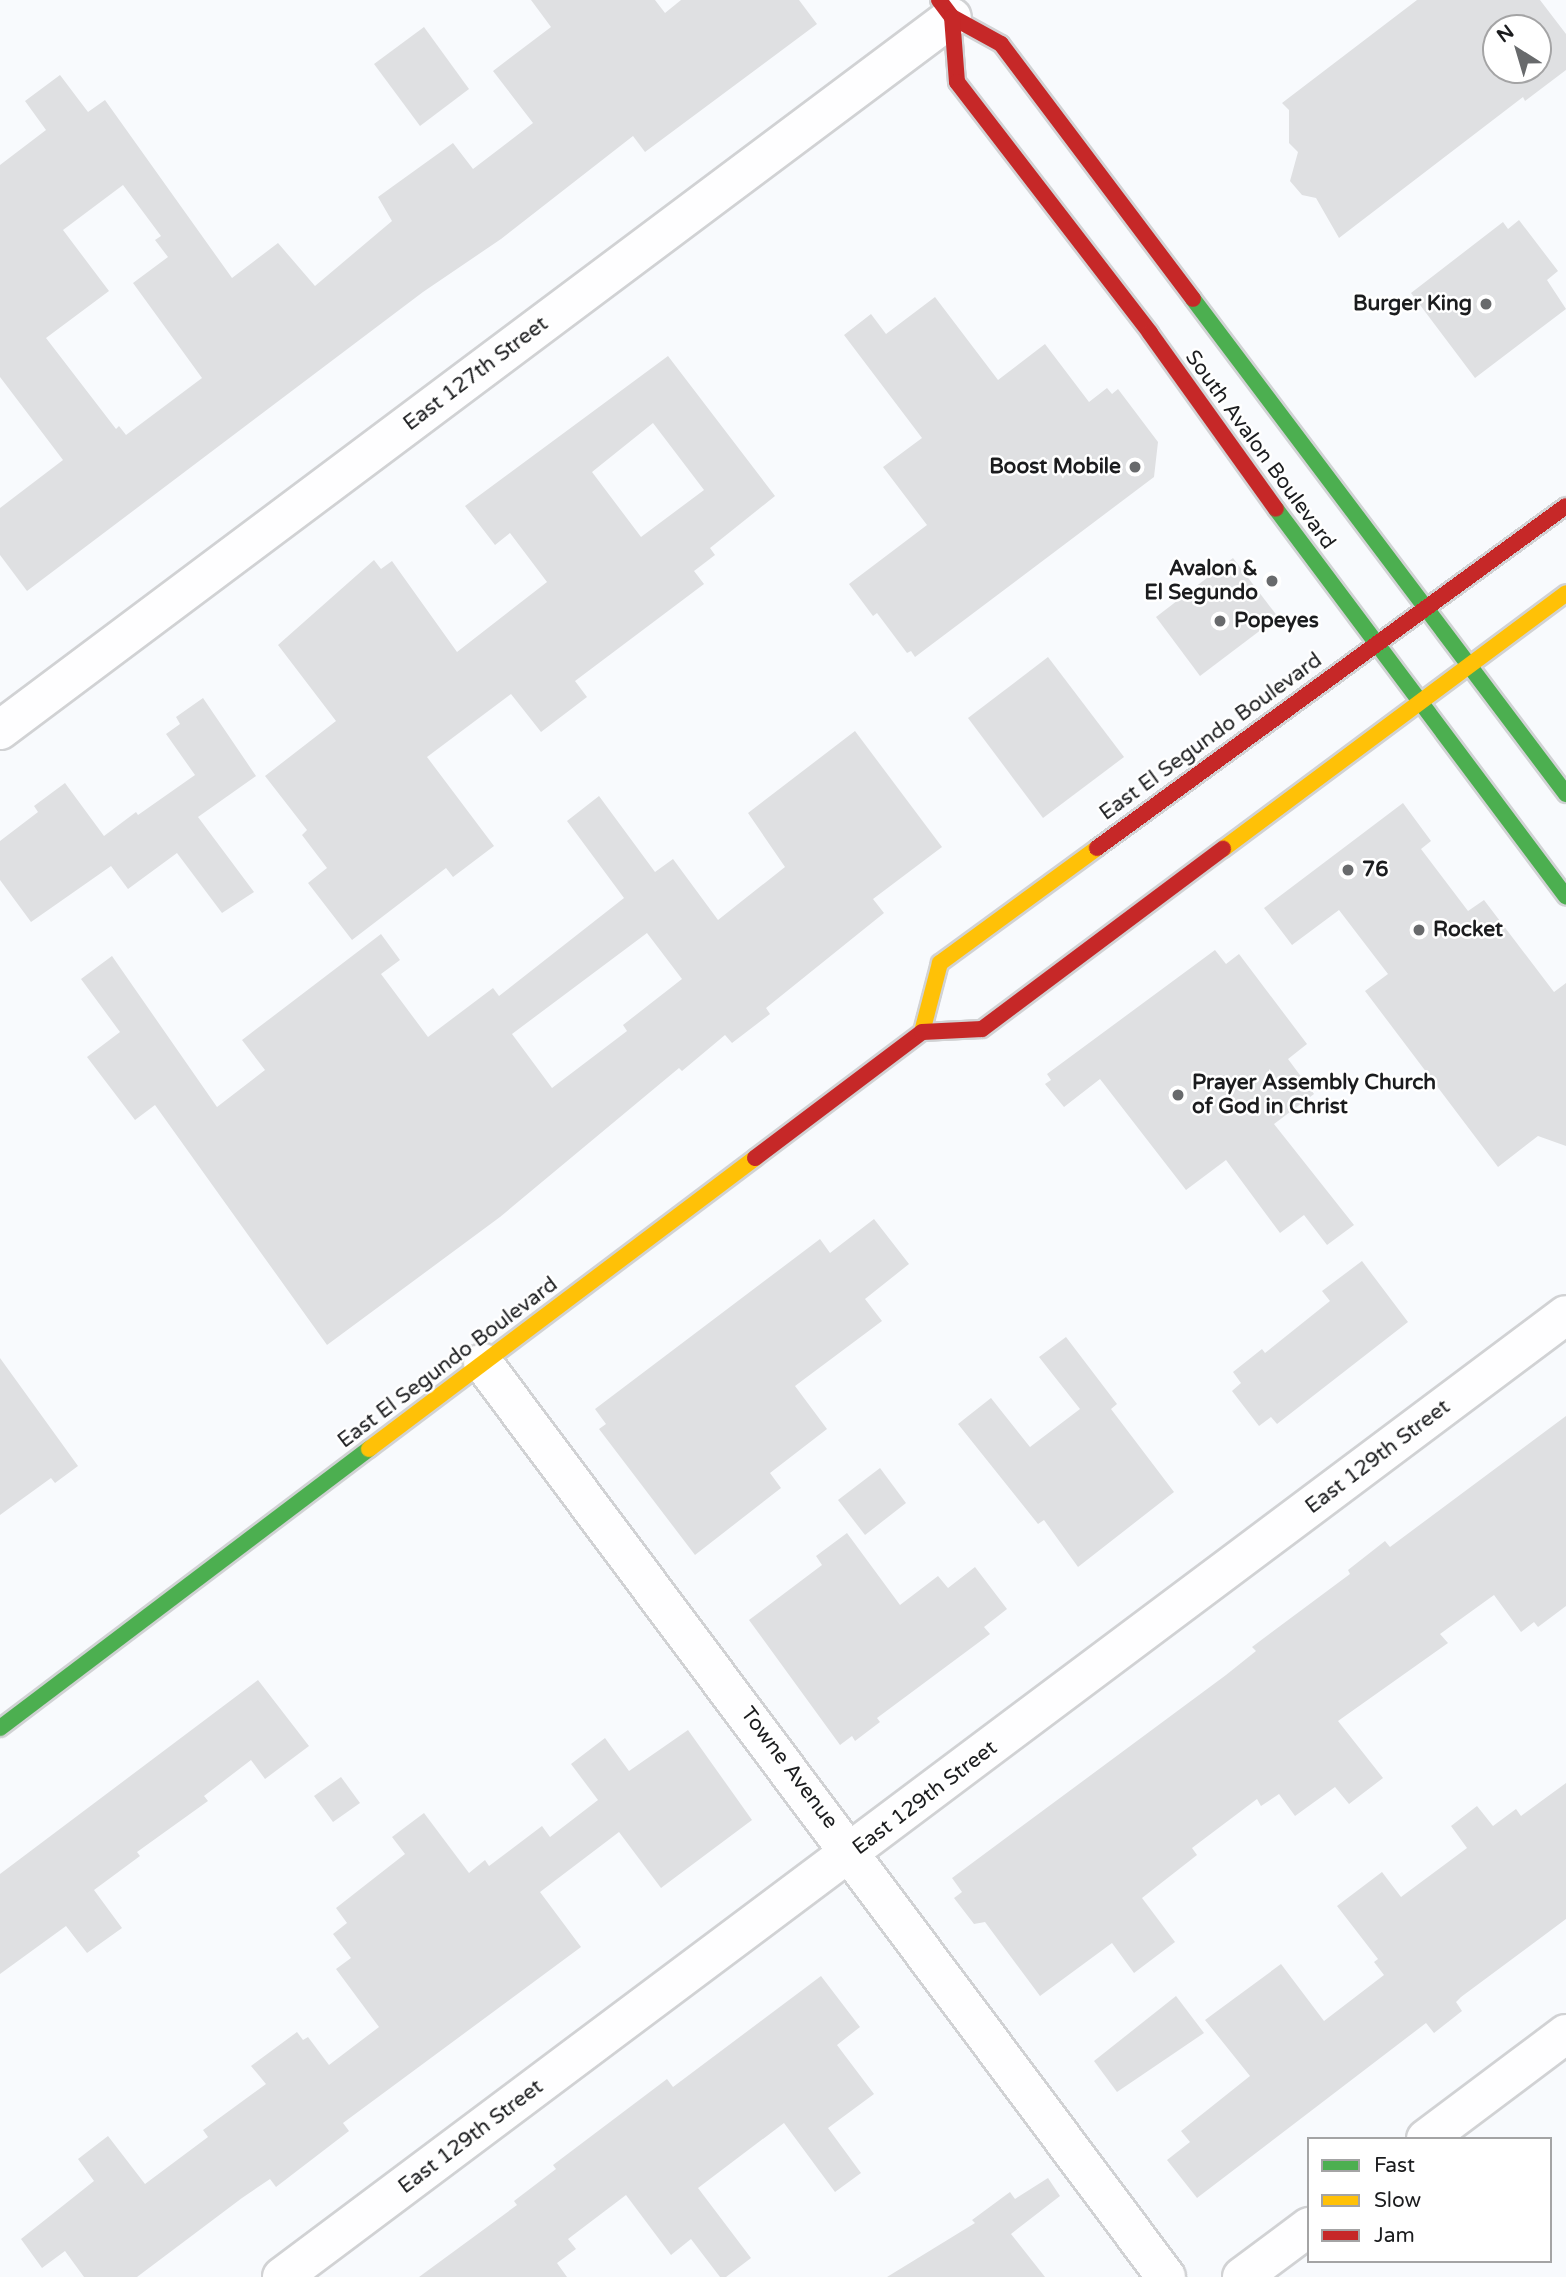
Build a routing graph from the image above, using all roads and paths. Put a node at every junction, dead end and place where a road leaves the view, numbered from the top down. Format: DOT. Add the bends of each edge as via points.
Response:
graph roads {
  1 [pos="946,9"];
  2 [pos="1566,506"];
  3 [pos="1566,593"];
  4 [pos="1425,605"];
  5 [pos="1374,643"];
  6 [pos="1468,664"];
  7 [pos="1419,702"];
  8 [pos="0,730"];
  9 [pos="1566,794"];
  10 [pos="1566,896"];
  11 [pos="922,1032"];
  12 [pos="1566,1315"];
  13 [pos="483,1363"];
  14 [pos="0,1728"];
  15 [pos="852,1853"];
  16 [pos="1566,2034"];
  17 [pos="1429,2137"];
  18 [pos="1307,2228"];
  19 [pos="282,2277"];
  20 [pos="1166,2277"];
  21 [pos="1242,2277"];
  1 -- 4 [label="main road, South Avalon Boulevard" via="1001,44"];
  1 -- 5 [label="main road, South Avalon Boulevard" via="957,82 1150,333"];
  1 -- 8 [label="street, East 127th Street"];
  2 -- 4 [label="main road, East El Segundo Boulevard"];
  3 -- 6 [label="main road"];
  4 -- 5 [label="main road, East El Segundo Boulevard"];
  4 -- 6 [label="main road, South Avalon Boulevard"];
  5 -- 7 [label="main road, South Avalon Boulevard"];
  5 -- 11 [label="main road, East El Segundo Boulevard" via="940,963"];
  6 -- 7 [label="main road"];
  6 -- 9 [label="main road, South Avalon Boulevard"];
  7 -- 10 [label="main road, South Avalon Boulevard"];
  7 -- 11 [label="main road" via="982,1029"];
  11 -- 13 [label="main road, East El Segundo Boulevard"];
  12 -- 15 [label="street, East 129th Street"];
  13 -- 14 [label="main road, East El Segundo Boulevard"];
  13 -- 15 [label="street, Towne Avenue"];
  15 -- 19 [label="street, East 129th Street"];
  15 -- 20 [label="street, Towne Avenue"];
  16 -- 17 [label="street"];
  18 -- 21 [label="street"];
}
